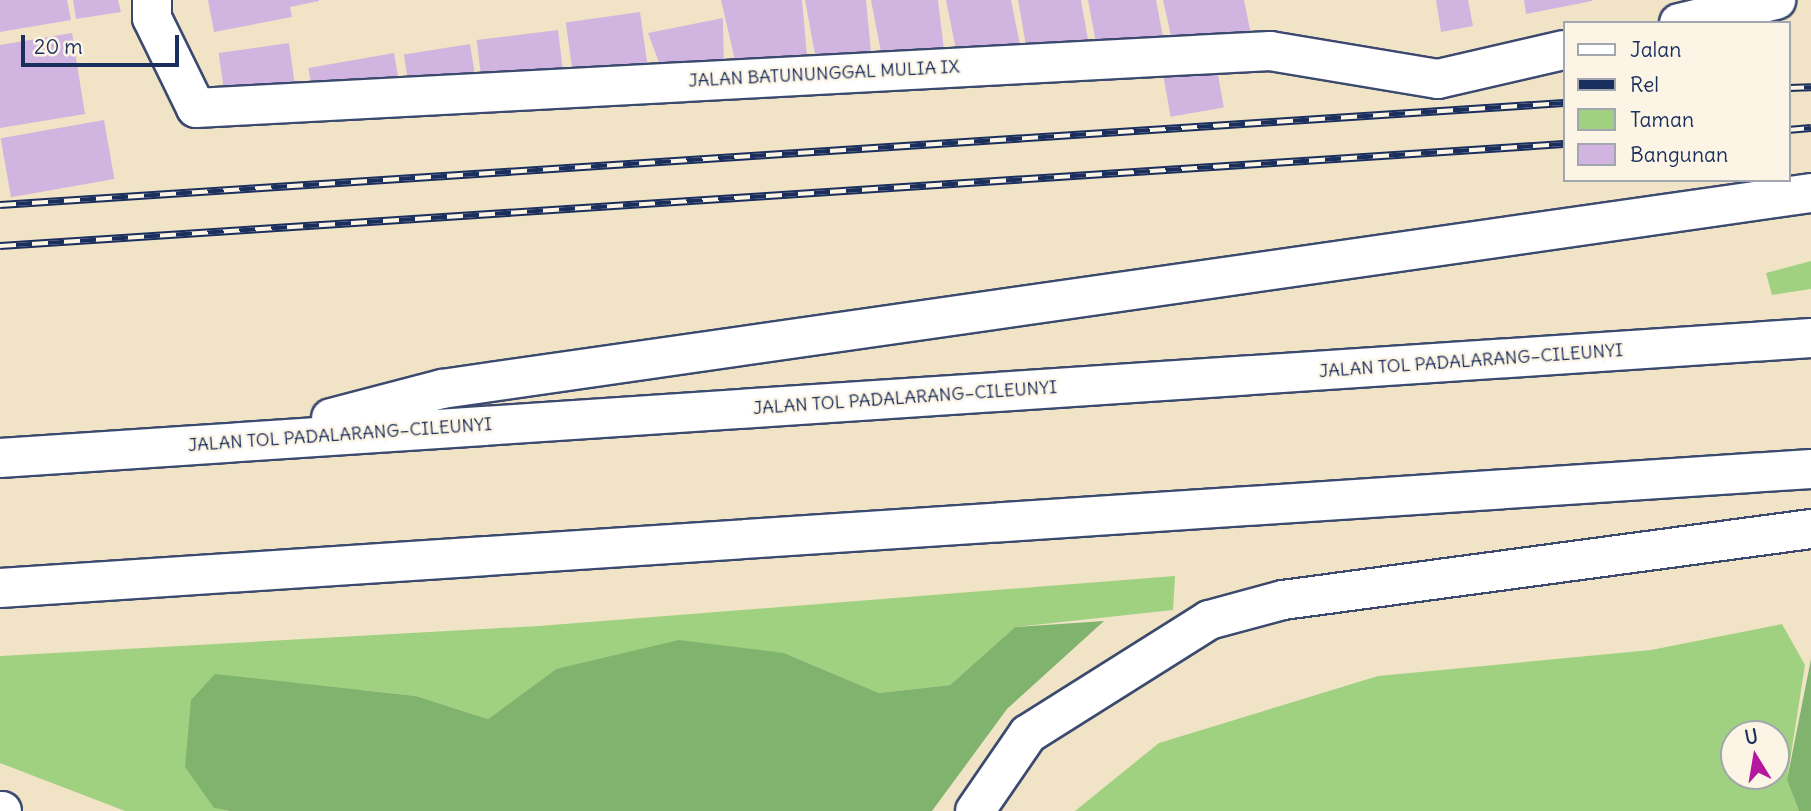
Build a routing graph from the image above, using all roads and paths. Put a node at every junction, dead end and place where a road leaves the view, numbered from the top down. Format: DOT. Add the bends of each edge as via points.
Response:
graph roads {
  1 [pos="152,0"];
  2 [pos="1776,0"];
  3 [pos="1687,21"];
  4 [pos="1562,50"];
  5 [pos="1811,193"];
  6 [pos="1811,338"];
  7 [pos="244,441"];
  8 [pos="0,458"];
  9 [pos="1811,469"];
  10 [pos="1811,529"];
  11 [pos="0,588"];
  12 [pos="975,811"];
  1 -- 4 [label="main road, JALAN BATUNUNGGAL MULIA IX" via="152,18 196,107 1270,51 1438,79"];
  2 -- 3 [label="main road"];
  5 -- 7 [label="main road" via="442,389"];
  6 -- 7 [label="main road, JALAN TOL PADALARANG–CILEUNYI"];
  7 -- 8 [label="main road, JALAN TOL PADALARANG–CILEUNYI"];
  9 -- 11 [label="main road"];
  10 -- 12 [label="main road" via="1283,600 1209,620 1028,734"];
}
